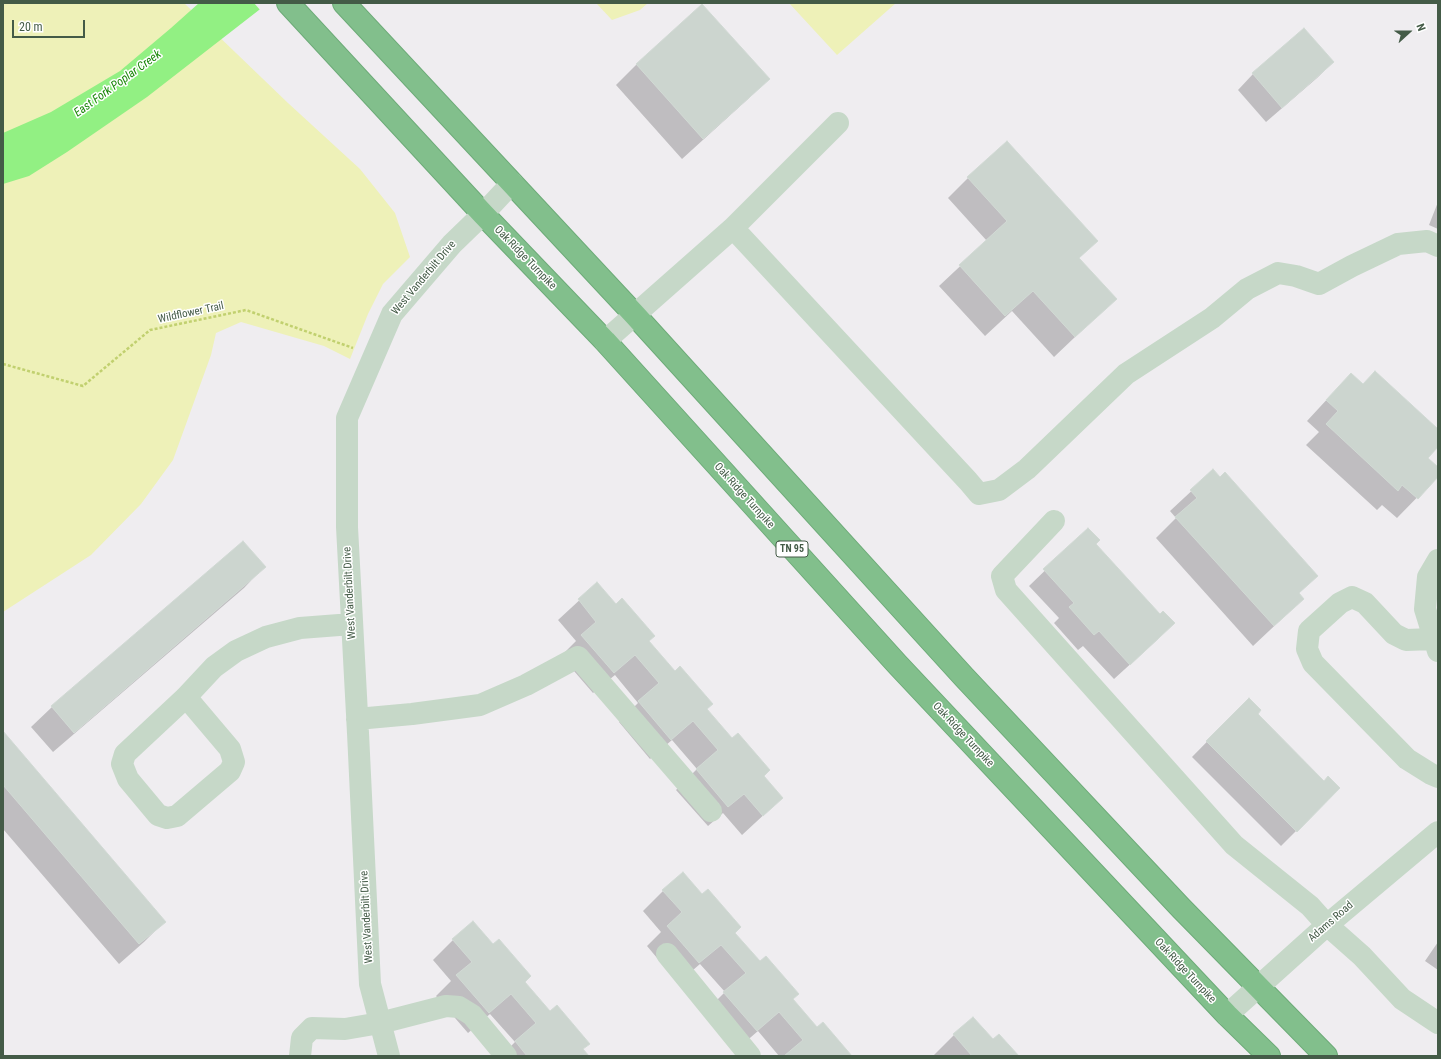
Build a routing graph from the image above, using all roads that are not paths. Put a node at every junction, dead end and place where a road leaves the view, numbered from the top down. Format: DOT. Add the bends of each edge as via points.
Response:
graph roads {
  1 [pos="288,3"];
  2 [pos="347,6"];
  3 [pos="838,123"];
  4 [pos="512,183"];
  5 [pos="483,214"];
  6 [pos="733,228"];
  7 [pos="1438,246"];
  8 [pos="634,314"];
  9 [pos="605,341"];
  10 [pos="1054,521"];
  11 [pos="1438,560"];
  12 [pos="352,624"];
  13 [pos="1436,646"];
  14 [pos="186,697"];
  15 [pos="357,718"];
  16 [pos="1438,777"];
  17 [pos="711,811"];
  18 [pos="1438,832"];
  19 [pos="1327,925"];
  20 [pos="668,954"];
  21 [pos="1258,987"];
  22 [pos="1227,1015"];
  23 [pos="380,1023"];
  24 [pos="1438,1023"];
  25 [pos="300,1056"];
  26 [pos="389,1056"];
  27 [pos="506,1056"];
  28 [pos="750,1056"];
  29 [pos="1270,1056"];
  30 [pos="1326,1056"];
  1 -- 5 [label="highway, Oak Ridge Turnpike / TN 95"];
  2 -- 4 [label="highway"];
  3 -- 6 [label="street"];
  4 -- 5 [label="street, West Vanderbilt Drive"];
  4 -- 8 [label="highway"];
  5 -- 9 [label="highway, Oak Ridge Turnpike / TN 95"];
  5 -- 12 [label="street, West Vanderbilt Drive" via="452,244 392,314 347,418 347,527"];
  6 -- 7 [label="street" via="979,494 999,490 1027,469 1126,374 1212,318 1247,289 1278,273 1319,284 1398,244 1427,241"];
  6 -- 8 [label="street"];
  8 -- 9 [label="street"];
  8 -- 21 [label="highway" via="964,677"];
  9 -- 22 [label="highway, Oak Ridge Turnpike / TN 95" via="897,664"];
  10 -- 19 [label="street" via="1002,576 1006,590 1234,845 1310,906"];
  11 -- 13 [label="street" via="1428,577 1425,609"];
  12 -- 14 [label="street" via="300,628 266,637 236,651 214,667"];
  12 -- 15 [label="street, West Vanderbilt Drive"];
  13 -- 16 [label="street" via="1406,640 1394,634 1365,602 1352,597 1340,603 1309,631 1307,649 1313,663 1407,759"];
  14 -- 14 [label="street" via="125,754 122,764 128,779 158,815 167,818 177,816 230,770 234,762 230,749"];
  15 -- 17 [label="street" via="480,705 526,685 578,657"];
  15 -- 23 [label="street, West Vanderbilt Drive" via="370,984"];
  18 -- 19 [label="street, Adams Road"];
  19 -- 21 [label="street, Adams Road"];
  19 -- 24 [label="street" via="1362,956 1402,999"];
  20 -- 28 [label="street"];
  21 -- 22 [label="street, Adams Road"];
  21 -- 30 [label="highway"];
  22 -- 29 [label="highway, Oak Ridge Turnpike / TN 95"];
  23 -- 25 [label="street" via="345,1029 312,1028 302,1038"];
  23 -- 26 [label="street, West Vanderbilt Drive"];
  23 -- 27 [label="street" via="446,1006 459,1007 472,1015"];
}
